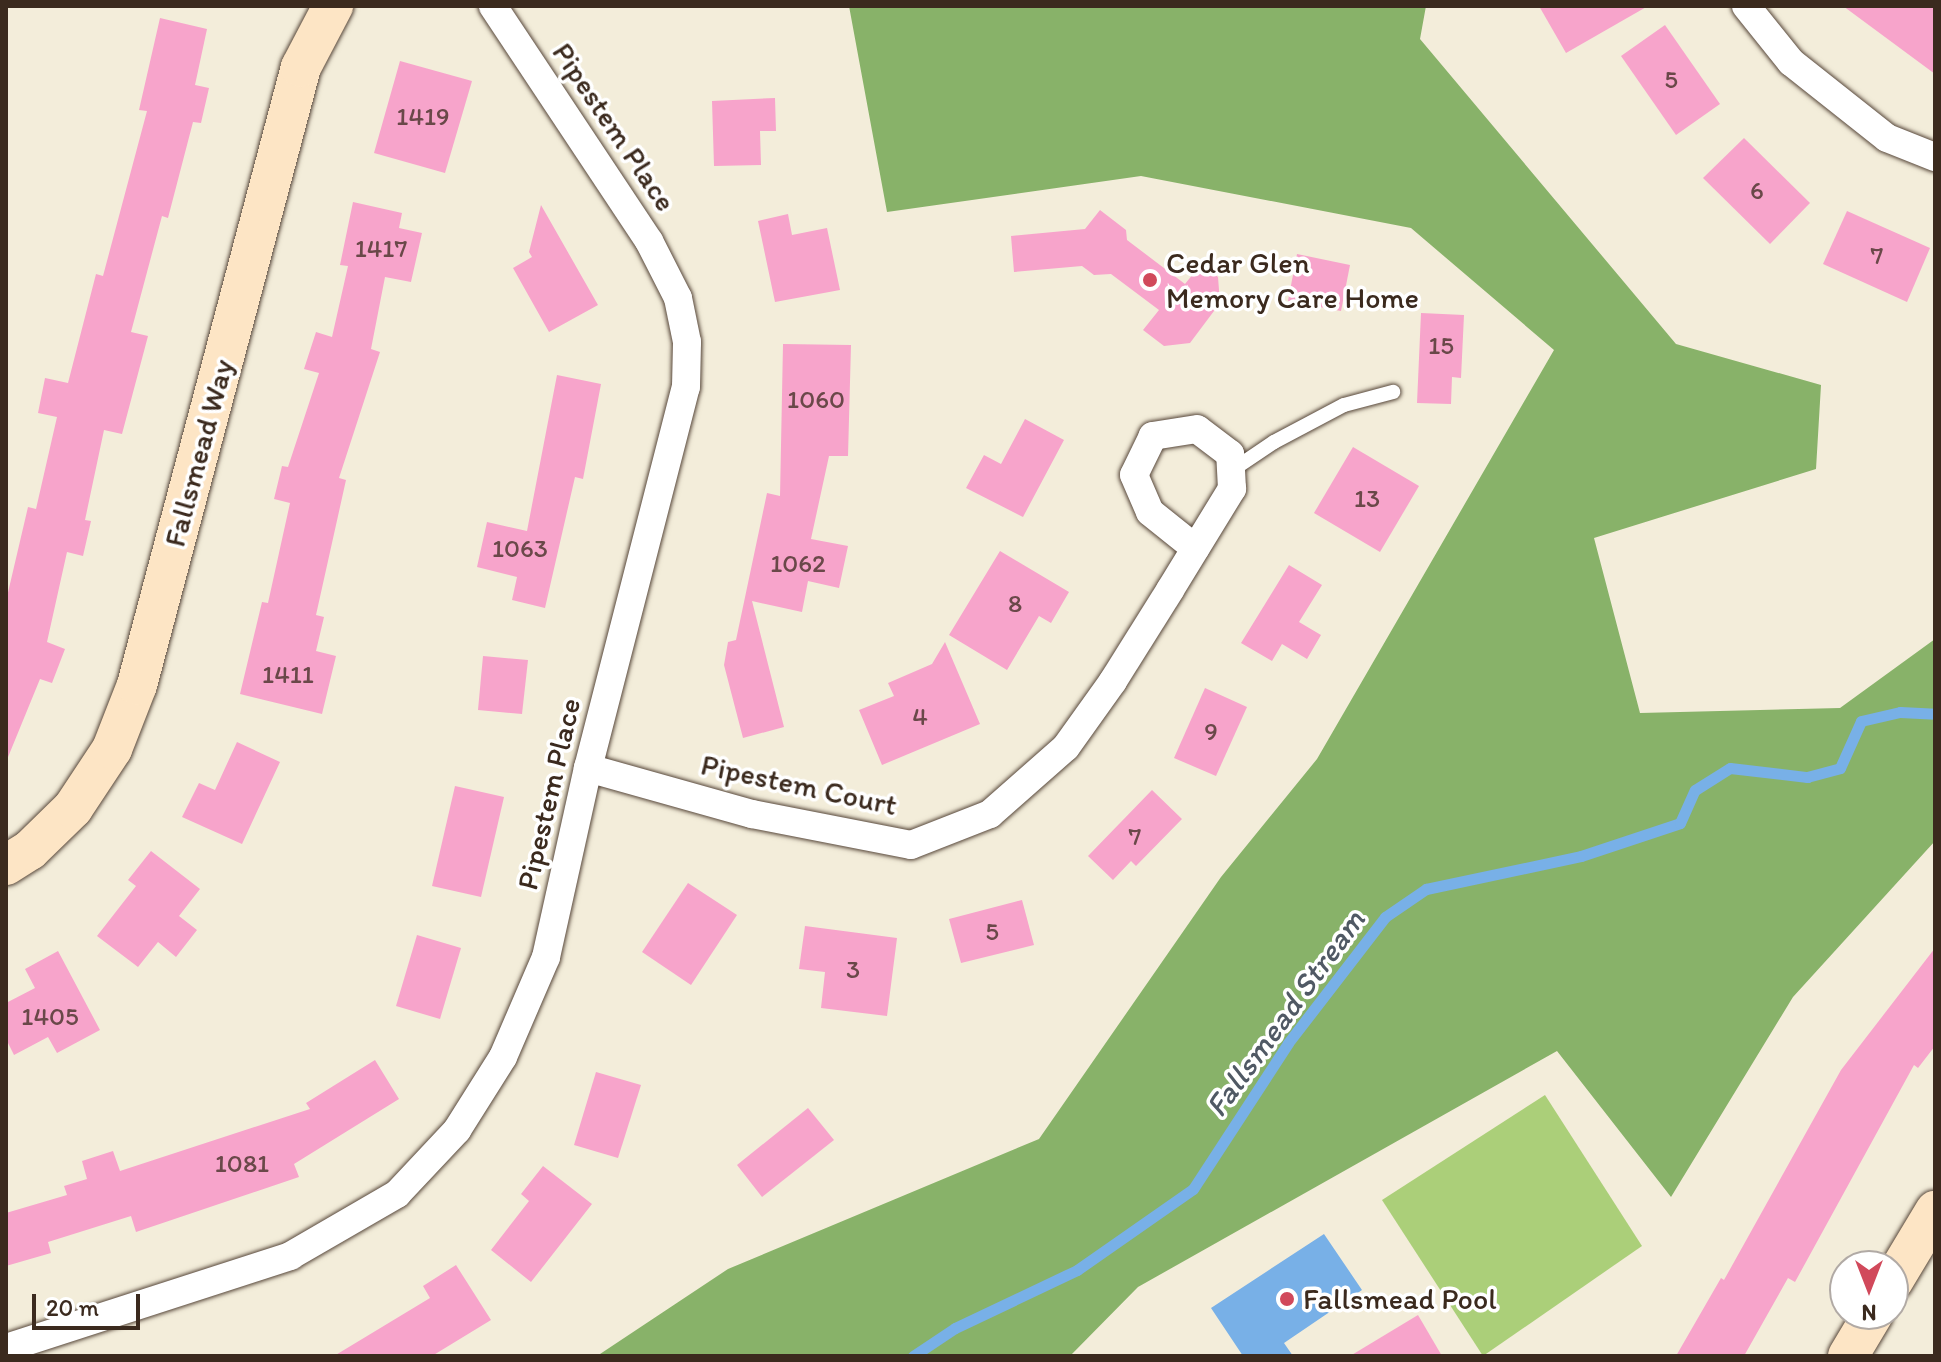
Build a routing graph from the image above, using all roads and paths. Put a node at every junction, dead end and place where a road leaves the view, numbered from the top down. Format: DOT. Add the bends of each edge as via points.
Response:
graph roads {
  1 [pos="333,6"];
  2 [pos="493,6"];
  3 [pos="1746,6"];
  4 [pos="1935,157"];
  5 [pos="1393,392"];
  6 [pos="1231,471"];
  7 [pos="1195,548"];
  8 [pos="588,768"];
  9 [pos="6,865"];
  10 [pos="1935,1211"];
  11 [pos="1909,1254"];
  12 [pos="1863,1330"];
  13 [pos="6,1348"];
  14 [pos="1848,1356"];
  1 -- 9 [label="street, Fallsmead Way" via="301,67 137,685 112,749 73,808 30,850"];
  2 -- 8 [label="street, Pipestem Place" via="649,241 678,298 687,342 686,387"];
  3 -- 4 [label="street" via="1791,62 1887,138"];
  5 -- 6 [label="lane" via="1344,405"];
  6 -- 7 [label="street, Pipestem Court" via="1232,489"];
  6 -- 7 [label="street" via="1230,454 1197,429 1153,436 1134,475 1150,512"];
  7 -- 8 [label="street, Pipestem Court" via="1066,747 990,814 911,845 752,814"];
  8 -- 13 [label="street, Pipestem Place" via="546,957 503,1057 457,1130 397,1194 290,1256"];
  10 -- 11 [label="street"];
  12 -- 14 [label="street"];
}
